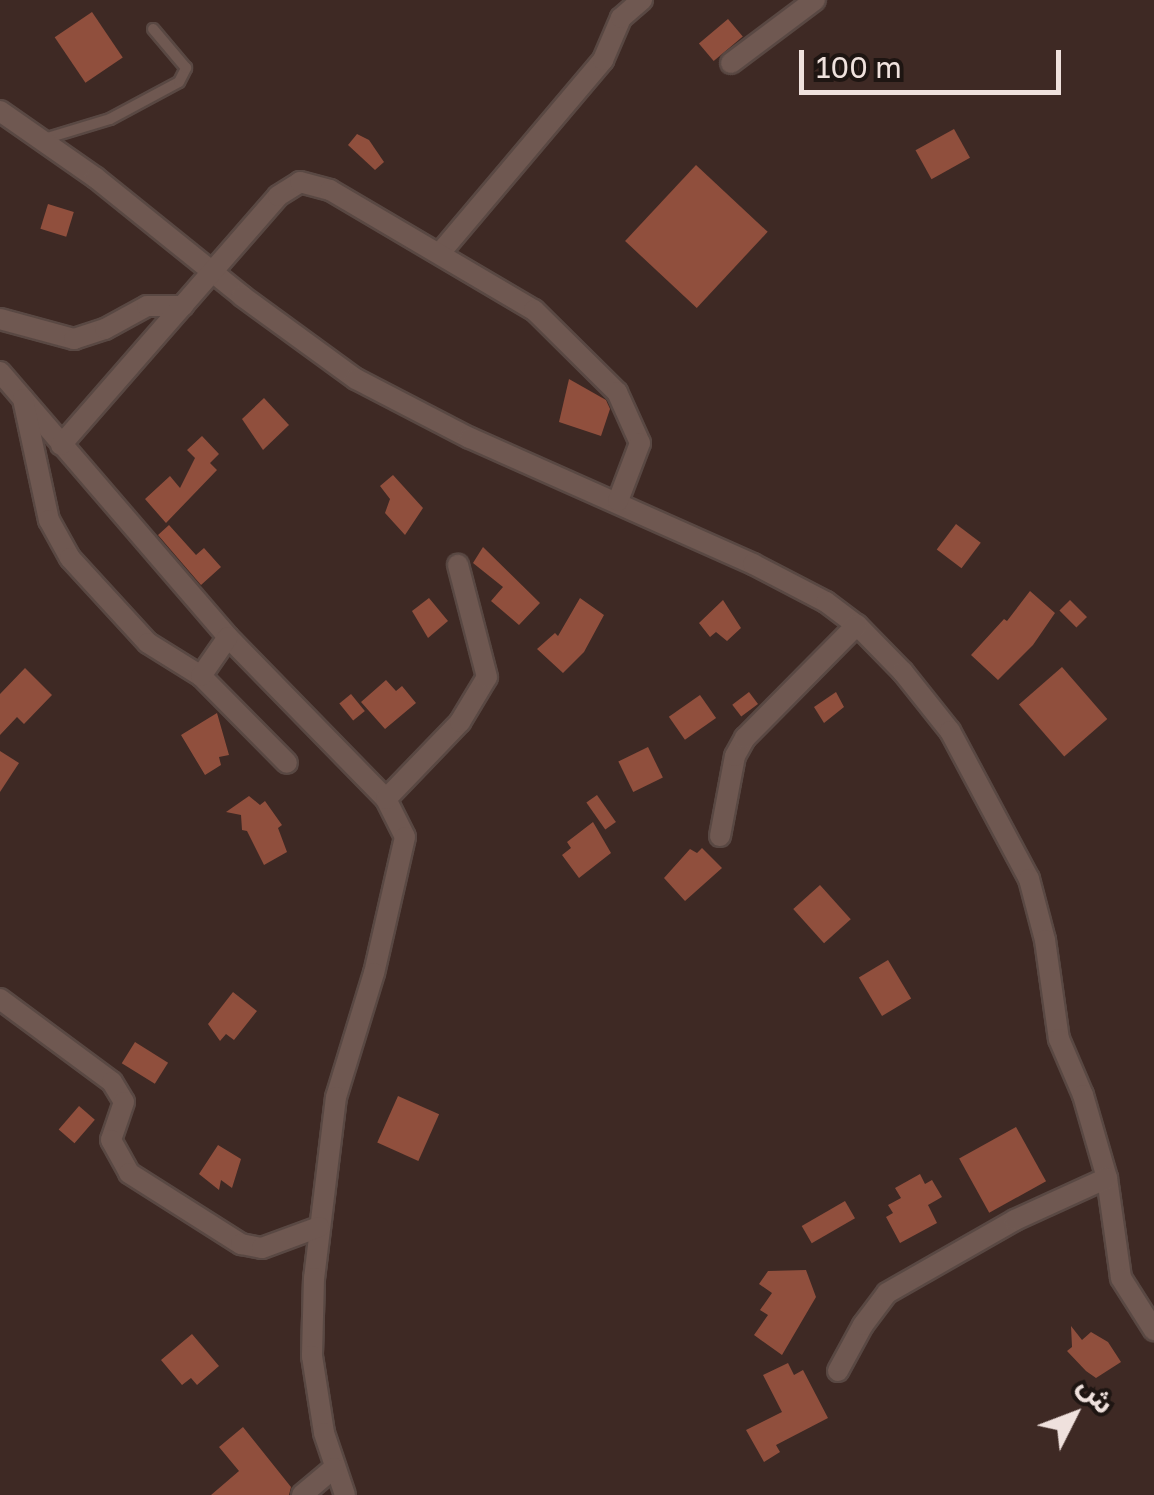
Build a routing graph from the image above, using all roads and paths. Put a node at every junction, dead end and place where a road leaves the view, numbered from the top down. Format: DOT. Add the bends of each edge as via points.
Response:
graph roads {
  1 [pos="642,0"];
  2 [pos="806,3"];
  3 [pos="153,29"];
  4 [pos="731,64"];
  5 [pos="0,111"];
  6 [pos="44,139"];
  7 [pos="440,253"];
  8 [pos="212,272"];
  9 [pos="182,306"];
  10 [pos="0,319"];
  11 [pos="0,372"];
  12 [pos="22,392"];
  13 [pos="60,445"];
  14 [pos="618,502"];
  15 [pos="458,565"];
  16 [pos="857,625"];
  17 [pos="228,637"];
  18 [pos="200,676"];
  19 [pos="287,763"];
  20 [pos="386,799"];
  21 [pos="720,836"];
  22 [pos="0,998"];
  23 [pos="1107,1178"];
  24 [pos="319,1227"];
  25 [pos="1154,1330"];
  26 [pos="838,1371"];
  27 [pos="334,1468"];
  28 [pos="302,1495"];
  29 [pos="344,1495"];
  1 -- 7 [label="street" via="621,18 603,60"];
  2 -- 4 [label="street"];
  3 -- 6 [label="lane" via="186,68 180,82 110,118"];
  5 -- 6 [label="street"];
  6 -- 8 [label="street"];
  7 -- 8 [label="street" via="330,190 300,182 278,196"];
  7 -- 14 [label="street" via="534,310 616,392 640,443"];
  8 -- 9 [label="street"];
  8 -- 14 [label="street" via="390,398"];
  9 -- 10 [label="street" via="147,306 74,339"];
  9 -- 13 [label="street"];
  11 -- 12 [label="street"];
  12 -- 13 [label="street"];
  12 -- 18 [label="street" via="49,520 70,558 148,643"];
  13 -- 17 [label="street"];
  14 -- 16 [label="street" via="753,564"];
  15 -- 20 [label="street" via="487,677 460,722"];
  16 -- 21 [label="street" via="744,738"];
  16 -- 23 [label="street" via="950,731 1029,879 1059,1038"];
  17 -- 18 [label="street"];
  17 -- 20 [label="street"];
  18 -- 19 [label="street"];
  20 -- 24 [label="street" via="406,845 336,1097"];
  22 -- 24 [label="street" via="112,1082 124,1102 111,1140 130,1173 241,1244 262,1248"];
  23 -- 25 [label="street" via="1121,1278"];
  23 -- 26 [label="street" via="1015,1220 887,1293"];
  24 -- 27 [label="street" via="312,1356"];
  27 -- 28 [label="street"];
  27 -- 29 [label="street"];
}
